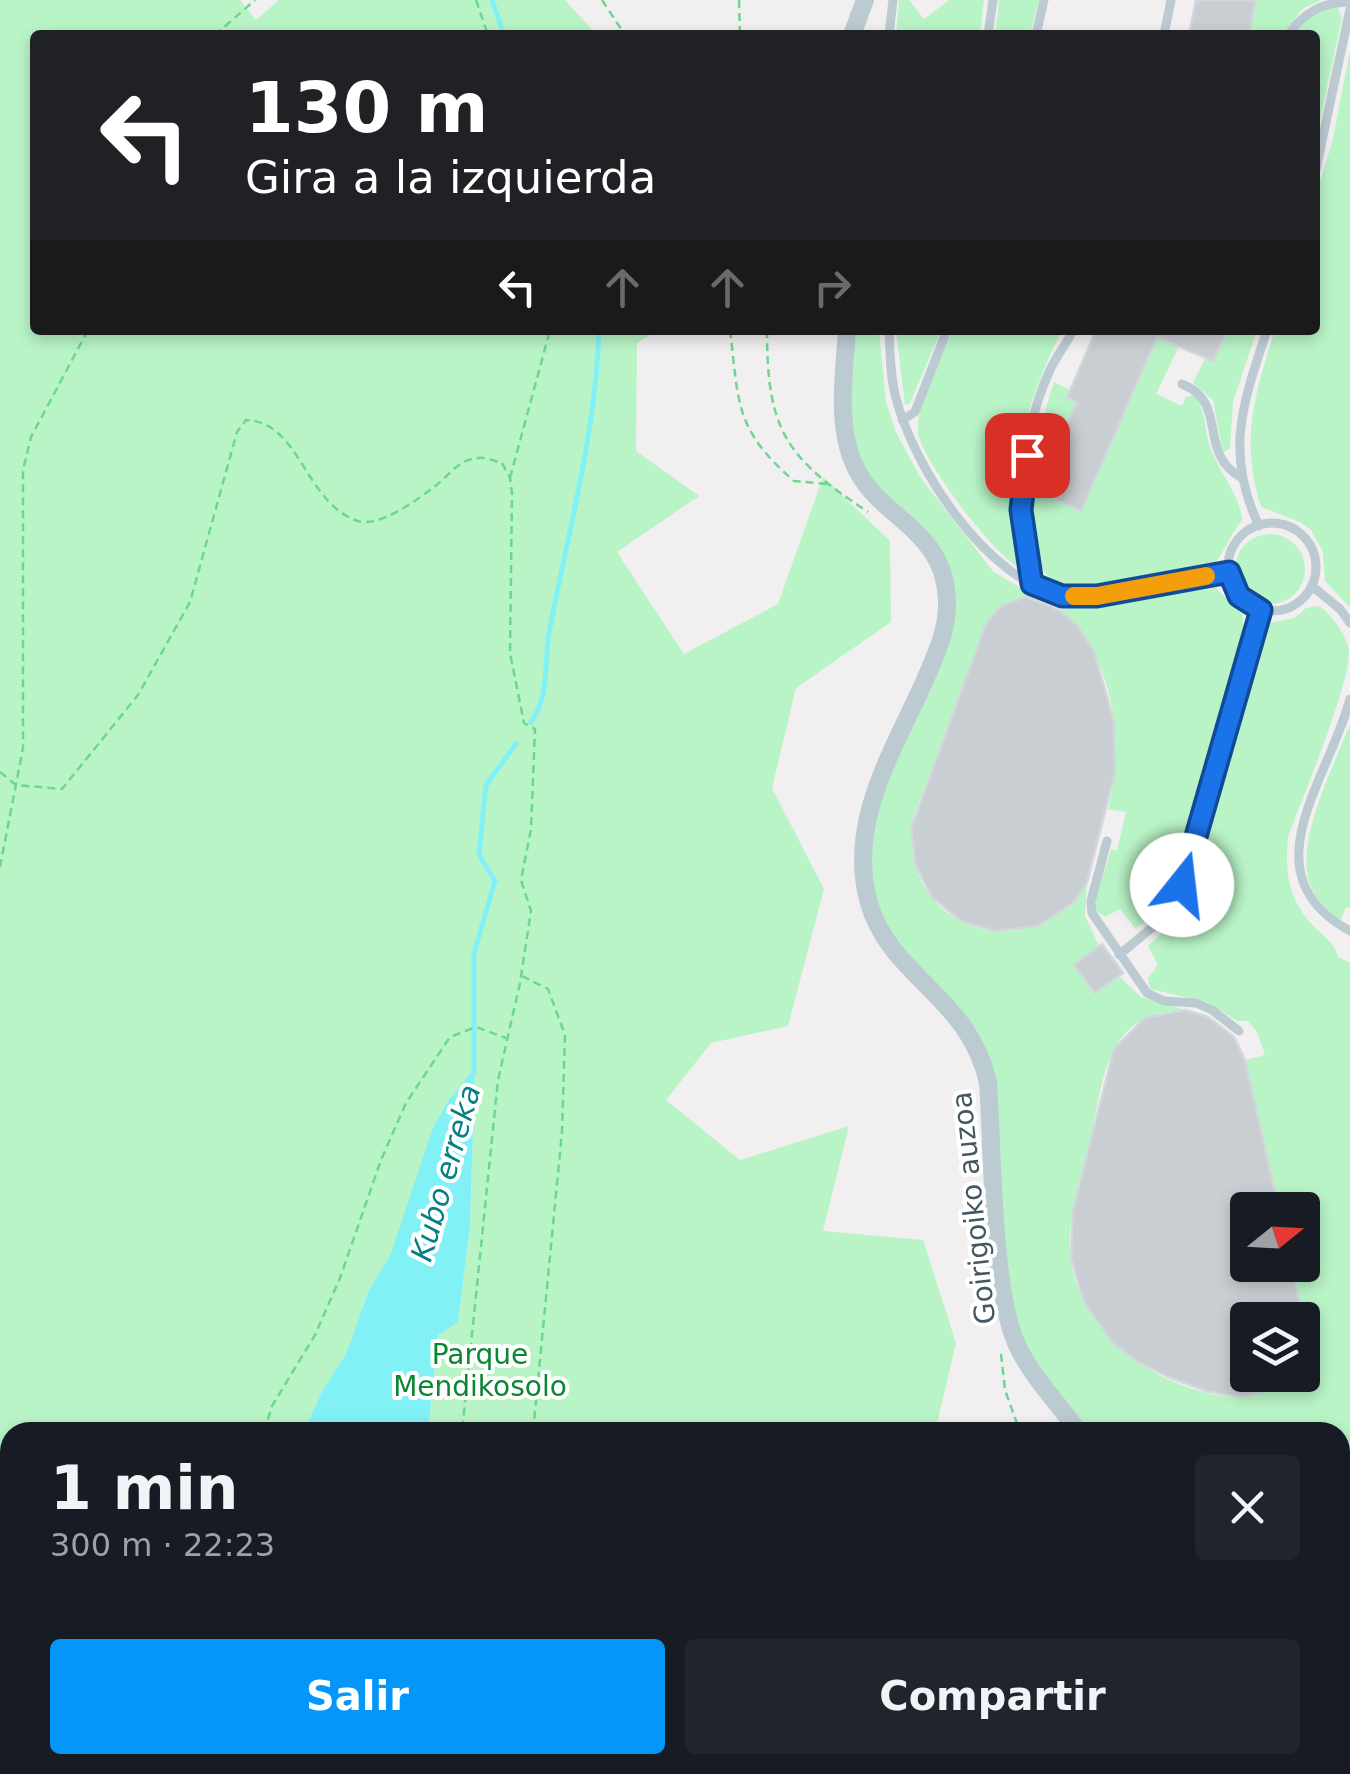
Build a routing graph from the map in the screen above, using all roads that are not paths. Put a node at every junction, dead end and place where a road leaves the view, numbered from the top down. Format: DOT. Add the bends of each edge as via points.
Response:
graph roads {
  1 [pos="865,0"];
  2 [pos="894,0"];
  3 [pos="993,0"];
  4 [pos="1044,0"];
  5 [pos="1171,0"];
  6 [pos="1350,6"];
  7 [pos="854,30"];
  8 [pos="891,30"];
  9 [pos="989,30"];
  10 [pos="1037,30"];
  11 [pos="1165,30"];
  12 [pos="1293,30"];
  13 [pos="1320,150"];
  14 [pos="847,335"];
  15 [pos="889,335"];
  16 [pos="945,335"];
  17 [pos="1070,335"];
  18 [pos="1265,335"];
  19 [pos="1182,384"];
  20 [pos="902,420"];
  21 [pos="1242,478"];
  22 [pos="1258,526"];
  23 [pos="1229,572"];
  24 [pos="1032,584"];
  25 [pos="1312,586"];
  26 [pos="1261,610"];
  27 [pos="1350,623"];
  28 [pos="1350,699"];
  29 [pos="1107,841"];
  30 [pos="1350,931"];
  31 [pos="1119,955"];
  32 [pos="1239,1030"];
  33 [pos="1072,1422"];
  1 -- 7 [label="street"];
  2 -- 8 [label="lane"];
  3 -- 9 [label="lane"];
  4 -- 10 [label="lane"];
  5 -- 11 [label="lane"];
  6 -- 12 [label="lane" via="1330,2"];
  6 -- 13 [label="lane"];
  14 -- 33 [label="street, Goirigoiko auzoa" via="842,399 854,463 873,491 918,530 948,604 943,637 866,814 862,870 869,903 892,947 961,1020 983,1058 1010,1328"];
  15 -- 20 [label="lane"];
  16 -- 20 [label="lane" via="916,412"];
  17 -- 24 [label="lane" via="1031,427 1021,510"];
  18 -- 21 [label="lane" via="1240,414"];
  19 -- 21 [label="lane" via="1210,405 1216,450 1228,471"];
  20 -- 24 [label="lane" via="940,492 983,548"];
  21 -- 22 [label="lane"];
  22 -- 23 [label="lane" via="1235,544"];
  22 -- 25 [label="lane" via="1287,526 1310,544"];
  23 -- 24 [label="lane" via="1097,596 1062,596"];
  23 -- 26 [label="lane" via="1239,596"];
  25 -- 26 [label="lane" via="1296,604"];
  25 -- 27 [label="lane"];
  26 -- 31 [label="lane" via="1172,912"];
  28 -- 30 [label="lane" via="1300,829 1296,857 1302,890"];
  29 -- 31 [label="lane" via="1092,912"];
  31 -- 32 [label="lane" via="1154,997 1196,1004"];
}
